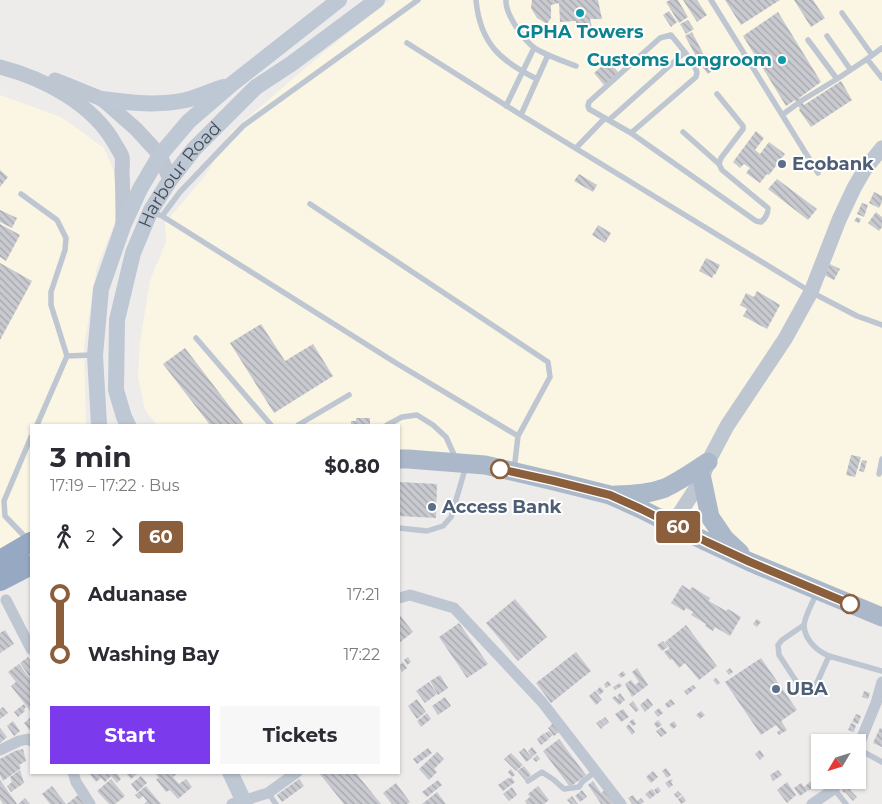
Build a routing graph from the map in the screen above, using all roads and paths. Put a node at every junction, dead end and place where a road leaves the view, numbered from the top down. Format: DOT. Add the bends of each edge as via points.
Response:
graph roads {
  1 [pos="339,0"];
  2 [pos="377,0"];
  3 [pos="418,0"];
  4 [pos="476,0"];
  5 [pos="506,0"];
  6 [pos="711,0"];
  7 [pos="842,13"];
  8 [pos="827,36"];
  9 [pos="808,40"];
  10 [pos="407,43"];
  11 [pos="534,48"];
  12 [pos="882,48"];
  13 [pos="685,52"];
  14 [pos="548,55"];
  15 [pos="870,57"];
  16 [pos="0,59"];
  17 [pos="576,66"];
  18 [pos="0,67"];
  19 [pos="850,70"];
  20 [pos="522,72"];
  21 [pos="882,78"];
  22 [pos="837,79"];
  23 [pos="537,80"];
  24 [pos="232,84"];
  25 [pos="717,94"];
  26 [pos="102,99"];
  27 [pos="506,106"];
  28 [pos="521,115"];
  29 [pos="782,115"];
  30 [pos="607,119"];
  31 [pos="683,132"];
  32 [pos="631,133"];
  33 [pos="576,148"];
  34 [pos="882,148"];
  35 [pos="160,155"];
  36 [pos="720,164"];
  37 [pos="882,164"];
  38 [pos="818,174"];
  39 [pos="170,180"];
  40 [pos="21,194"];
  41 [pos="310,204"];
  42 [pos="156,213"];
  43 [pos="839,220"];
  44 [pos="123,226"];
  45 [pos="811,292"];
  46 [pos="882,325"];
  47 [pos="196,338"];
  48 [pos="95,355"];
  49 [pos="67,356"];
  50 [pos="349,395"];
  51 [pos="37,424"];
  52 [pos="99,424"];
  53 [pos="128,424"];
  54 [pos="270,424"];
  55 [pos="300,424"];
  56 [pos="389,424"];
  57 [pos="518,436"];
  58 [pos="30,439"];
  59 [pos="400,459"];
  60 [pos="882,459"];
  61 [pos="462,463"];
  62 [pos="705,470"];
  63 [pos="514,472"];
  64 [pos="879,474"];
  65 [pos="610,495"];
  66 [pos="672,524"];
  67 [pos="400,528"];
  68 [pos="30,541"];
  69 [pos="30,543"];
  70 [pos="0,560"];
  71 [pos="750,562"];
  72 [pos="30,565"];
  73 [pos="0,580"];
  74 [pos="818,591"];
  75 [pos="400,598"];
  76 [pos="6,600"];
  77 [pos="882,617"];
  78 [pos="804,625"];
  79 [pos="30,647"];
  80 [pos="829,656"];
  81 [pos="882,671"];
  82 [pos="882,682"];
  83 [pos="864,734"];
  84 [pos="30,740"];
  85 [pos="0,750"];
  86 [pos="866,753"];
  87 [pos="882,762"];
  88 [pos="596,771"];
  89 [pos="74,774"];
  90 [pos="231,774"];
  91 [pos="294,774"];
  92 [pos="528,781"];
  93 [pos="831,789"];
  94 [pos="839,789"];
  95 [pos="268,793"];
  96 [pos="240,803"];
  97 [pos="90,804"];
  98 [pos="276,804"];
  99 [pos="621,804"];
  100 [pos="812,804"];
  101 [pos="846,804"];
  1 -- 24 [label="main road, Harbour Road"];
  2 -- 39 [label="main road, Harbour Road" via="256,88 194,149"];
  3 -- 42 [label="lane" via="243,126"];
  4 -- 20 [label="lane" via="483,33 498,55"];
  5 -- 11 [label="lane" via="516,27"];
  6 -- 29 [label="lane"];
  7 -- 15 [label="lane"];
  8 -- 19 [label="lane"];
  9 -- 22 [label="lane"];
  10 -- 27 [label="lane"];
  11 -- 14 [label="lane"];
  11 -- 20 [label="lane"];
  12 -- 15 [label="lane"];
  13 -- 30 [label="lane"];
  13 -- 30 [label="lane" via="671,35 660,38 589,102 589,109"];
  13 -- 32 [label="lane" via="695,66 696,77"];
  14 -- 17 [label="lane"];
  14 -- 23 [label="lane"];
  15 -- 19 [label="lane"];
  15 -- 21 [label="lane"];
  16 -- 26 [label="street"];
  18 -- 44 [label="street" via="42,82 71,98 100,123 122,157"];
  19 -- 22 [label="lane"];
  20 -- 23 [label="lane"];
  20 -- 27 [label="lane"];
  22 -- 29 [label="lane"];
  23 -- 28 [label="lane"];
  24 -- 26 [label="main road" via="186,100 152,104"];
  24 -- 35 [label="main road, Harbour Road" via="189,121"];
  25 -- 36 [label="lane" via="743,126"];
  26 -- 35 [label="street"];
  27 -- 28 [label="lane"];
  28 -- 33 [label="lane"];
  29 -- 38 [label="lane"];
  30 -- 32 [label="lane"];
  30 -- 33 [label="lane"];
  31 -- 36 [label="lane"];
  32 -- 36 [label="lane" via="761,222 768,208 722,170"];
  33 -- 45 [label="lane"];
  34 -- 43 [label="street" via="854,188"];
  35 -- 39 [label="street"];
  35 -- 44 [label="main road, Harbour Road"];
  37 -- 43 [label="street"];
  39 -- 42 [label="main road, Harbour Road"];
  40 -- 49 [label="lane" via="56,220 66,238 51,292 51,305"];
  41 -- 57 [label="lane" via="548,362 550,377"];
  42 -- 53 [label="main road, Harbour Road" via="133,253 117,320 116,390"];
  42 -- 57 [label="lane"];
  43 -- 45 [label="street"];
  44 -- 48 [label="main road, Harbour Road" via="101,289"];
  45 -- 46 [label="lane"];
  45 -- 62 [label="street" via="785,339 727,426"];
  47 -- 54 [label="lane"];
  48 -- 49 [label="lane"];
  48 -- 52 [label="main road, Harbour Road"];
  49 -- 51 [label="lane"];
  50 -- 55 [label="lane"];
  56 -- 61 [label="lane" via="402,417 417,415 446,437"];
  57 -- 63 [label="lane"];
  58 -- 68 [label="lane" via="4,501 5,516"];
  59 -- 61 [label="main road"];
  60 -- 64 [label="lane"];
  61 -- 63 [label="main road"];
  61 -- 67 [label="lane" via="452,517 443,526 427,531"];
  62 -- 65 [label="main road" via="664,488"];
  62 -- 66 [label="street"];
  62 -- 71 [label="main road" via="710,517 725,539"];
  63 -- 65 [label="main road"];
  65 -- 66 [label="main road"];
  66 -- 71 [label="main road"];
  69 -- 70 [label="highway"];
  71 -- 74 [label="main road"];
  72 -- 73 [label="highway"];
  74 -- 77 [label="main road"];
  74 -- 78 [label="lane"];
  75 -- 88 [label="street" via="410,595 454,608 542,702"];
  76 -- 79 [label="street"];
  78 -- 80 [label="lane" via="813,645"];
  78 -- 80 [label="lane" via="778,645 779,655 802,690 813,690"];
  80 -- 81 [label="lane"];
  82 -- 83 [label="street"];
  84 -- 85 [label="street" via="18,741"];
  86 -- 87 [label="lane"];
  88 -- 92 [label="lane" via="578,787 564,789 542,772"];
  88 -- 99 [label="street"];
  89 -- 97 [label="street"];
  90 -- 96 [label="main road"];
  91 -- 95 [label="street"];
  93 -- 100 [label="street"];
  94 -- 101 [label="lane"];
  95 -- 96 [label="street"];
  95 -- 98 [label="lane"];
}
